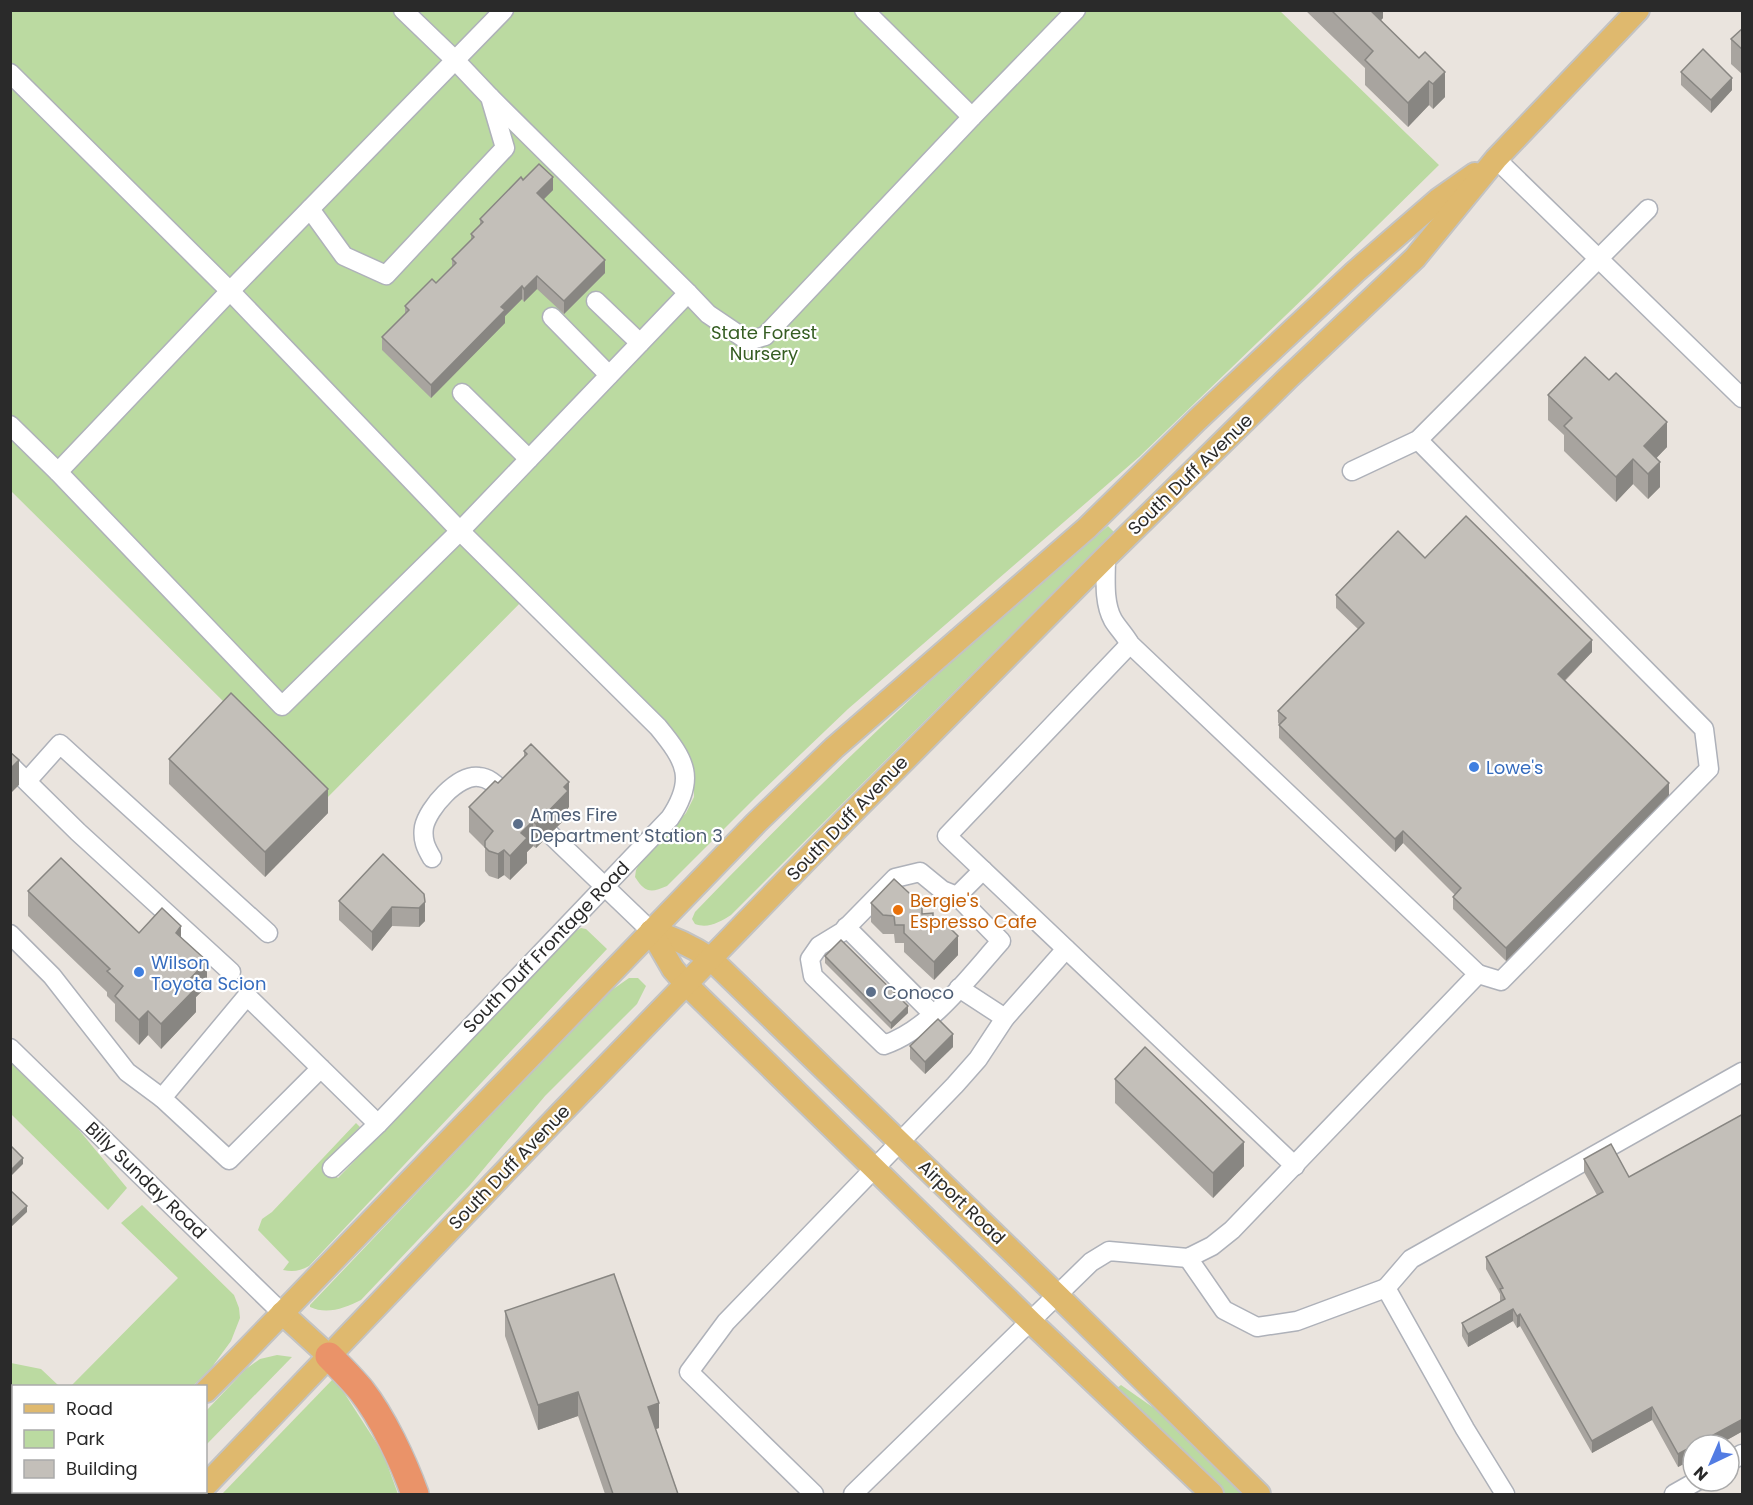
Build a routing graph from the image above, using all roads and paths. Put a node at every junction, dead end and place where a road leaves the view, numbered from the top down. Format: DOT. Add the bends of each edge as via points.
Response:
graph roads {
  1 [pos="403,10"];
  2 [pos="504,10"];
  3 [pos="864,10"];
  4 [pos="1076,10"];
  5 [pos="1638,10"];
  6 [pos="455,60"];
  7 [pos="10,73"];
  8 [pos="490,97"];
  9 [pos="972,117"];
  10 [pos="1496,159"];
  11 [pos="1648,208"];
  12 [pos="310,209"];
  13 [pos="1598,259"];
  14 [pos="230,291"];
  15 [pos="688,293"];
  16 [pos="596,301"];
  17 [pos="552,317"];
  18 [pos="640,343"];
  19 [pos="609,375"];
  20 [pos="462,393"];
  21 [pos="1743,398"];
  22 [pos="10,425"];
  23 [pos="1418,440"];
  24 [pos="529,459"];
  25 [pos="1352,471"];
  26 [pos="58,472"];
  27 [pos="460,531"];
  28 [pos="1106,557"];
  29 [pos="1130,644"];
  30 [pos="10,765"];
  31 [pos="27,781"];
  32 [pos="509,797"];
  33 [pos="549,834"];
  34 [pos="432,858"];
  35 [pos="983,870"];
  36 [pos="604,886"];
  37 [pos="957,896"];
  38 [pos="846,927"];
  39 [pos="651,931"];
  40 [pos="268,933"];
  41 [pos="10,934"];
  42 [pos="1066,949"];
  43 [pos="711,959"];
  44 [pos="231,972"];
  45 [pos="1478,974"];
  46 [pos="686,984"];
  47 [pos="959,988"];
  48 [pos="933,1014"];
  49 [pos="1005,1018"];
  50 [pos="10,1048"];
  51 [pos="321,1068"];
  52 [pos="1743,1072"];
  53 [pos="162,1098"];
  54 [pos="378,1124"];
  55 [pos="901,1142"];
  56 [pos="1294,1166"];
  57 [pos="332,1168"];
  58 [pos="874,1169"];
  59 [pos="1188,1258"];
  60 [pos="1386,1288"];
  61 [pos="1058,1296"];
  62 [pos="282,1312"];
  63 [pos="1031,1322"];
  64 [pos="329,1356"];
  65 [pos="207,1390"];
  66 [pos="207,1484"];
  67 [pos="415,1494"];
  68 [pos="814,1494"];
  69 [pos="853,1494"];
  70 [pos="1212,1494"];
  71 [pos="1258,1494"];
  72 [pos="1504,1494"];
  1 -- 6 [label="street"];
  2 -- 6 [label="street"];
  3 -- 9 [label="street"];
  4 -- 9 [label="street"];
  5 -- 10 [label="main road, South Duff Avenue"];
  6 -- 8 [label="street"];
  6 -- 12 [label="street"];
  7 -- 14 [label="street, South Duff Frontage Road"];
  8 -- 12 [label="street" via="505,148 386,275 344,256"];
  8 -- 15 [label="street"];
  9 -- 15 [label="street" via="765,336 748,341 708,314"];
  10 -- 13 [label="street"];
  10 -- 28 [label="main road, South Duff Avenue" via="1415,258"];
  10 -- 39 [label="main road, South Duff Avenue" via="1438,200 1355,272 1087,528 834,748"];
  11 -- 13 [label="street"];
  12 -- 14 [label="street"];
  13 -- 21 [label="street"];
  13 -- 23 [label="street"];
  14 -- 26 [label="street"];
  14 -- 27 [label="street, South Duff Frontage Road"];
  15 -- 18 [label="street"];
  16 -- 18 [label="street"];
  17 -- 19 [label="street"];
  18 -- 19 [label="street"];
  19 -- 24 [label="street"];
  20 -- 24 [label="street"];
  22 -- 26 [label="street"];
  23 -- 25 [label="street"];
  23 -- 45 [label="street" via="1704,729 1709,769 1501,981"];
  24 -- 27 [label="street"];
  26 -- 27 [label="street" via="282,706"];
  27 -- 36 [label="street, South Duff Frontage Road" via="658,727 680,756 686,778 678,806"];
  28 -- 29 [label="street" via="1107,603 1113,620"];
  28 -- 43 [label="main road, South Duff Avenue"];
  29 -- 35 [label="street" via="947,836"];
  29 -- 45 [label="street"];
  30 -- 31 [label="street"];
  31 -- 40 [label="street" via="60,744"];
  31 -- 44 [label="street"];
  32 -- 34 [label="street" via="485,778 464,778 428,816 424,835"];
  33 -- 36 [label="street, Airport Road"];
  35 -- 37 [label="street"];
  35 -- 42 [label="street"];
  36 -- 39 [label="street, Airport Road"];
  36 -- 54 [label="street, South Duff Frontage Road"];
  37 -- 38 [label="street" via="942,890 920,872 895,879"];
  37 -- 47 [label="street" via="1001,941"];
  38 -- 48 [label="street"];
  38 -- 48 [label="street" via="819,946 810,959 813,976 884,1045 900,1040"];
  39 -- 43 [label="main road, Airport Road" via="695,948"];
  39 -- 46 [label="main road, Airport Road"];
  39 -- 62 [label="main road, South Duff Avenue"];
  41 -- 53 [label="street" via="52,976 127,1072"];
  42 -- 49 [label="street"];
  42 -- 56 [label="street"];
  43 -- 46 [label="main road, South Duff Avenue"];
  43 -- 55 [label="main road, Airport Road"];
  45 -- 56 [label="street"];
  46 -- 58 [label="main road, Airport Road"];
  46 -- 64 [label="main road, South Duff Avenue"];
  47 -- 48 [label="street"];
  47 -- 49 [label="street"];
  49 -- 55 [label="street" via="978,1059"];
  50 -- 62 [label="street, Billy Sunday Road"];
  51 -- 53 [label="street" via="229,1160"];
  51 -- 53 [label="street" via="247,996"];
  51 -- 54 [label="street"];
  52 -- 60 [label="street" via="1411,1259"];
  54 -- 57 [label="street, South Duff Frontage Road"];
  55 -- 58 [label="street"];
  55 -- 61 [label="main road, Airport Road"];
  56 -- 59 [label="street" via="1232,1230"];
  58 -- 63 [label="main road, Airport Road"];
  58 -- 68 [label="street" via="726,1322 689,1372"];
  59 -- 60 [label="street" via="1224,1310 1257,1328 1297,1321"];
  59 -- 61 [label="street" via="1109,1251"];
  60 -- 72 [label="street"];
  61 -- 63 [label="street"];
  61 -- 71 [label="main road, Airport Road"];
  62 -- 64 [label="main road"];
  62 -- 65 [label="main road, South Duff Avenue"];
  63 -- 69 [label="street"];
  63 -- 70 [label="main road, Airport Road"];
  64 -- 66 [label="main road, South Duff Avenue"];
  64 -- 67 [label="highway" via="362,1391 386,1429"];
}
